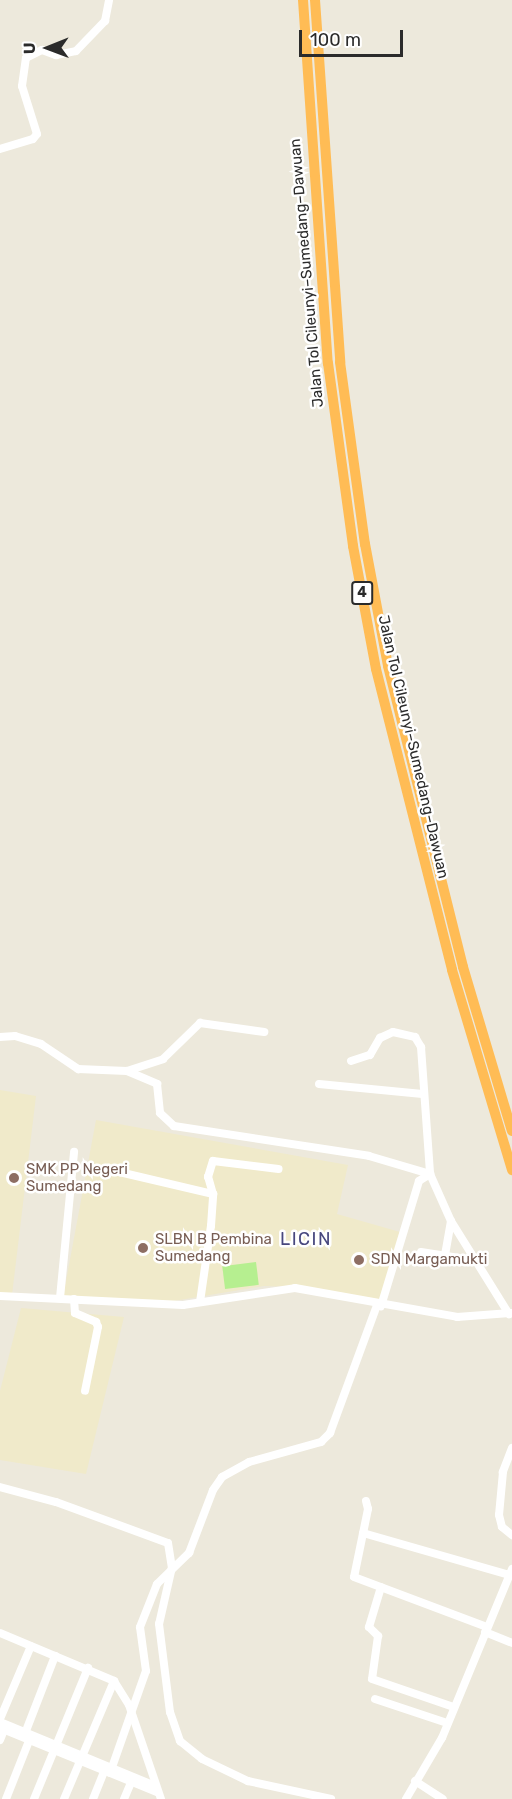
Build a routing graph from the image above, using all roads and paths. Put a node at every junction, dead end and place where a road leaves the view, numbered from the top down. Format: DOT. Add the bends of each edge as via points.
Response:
graph roads {
  1 [pos="110,0"];
  2 [pos="303,0"];
  3 [pos="315,0"];
  4 [pos="0,149"];
  5 [pos="264,1032"];
  6 [pos="0,1037"];
  7 [pos="351,1061"];
  8 [pos="127,1071"];
  9 [pos="319,1084"];
  10 [pos="423,1094"];
  11 [pos="512,1131"];
  12 [pos="74,1152"];
  13 [pos="279,1169"];
  14 [pos="512,1170"];
  15 [pos="115,1172"];
  16 [pos="430,1174"];
  17 [pos="213,1194"];
  18 [pos="451,1221"];
  19 [pos="421,1252"];
  20 [pos="445,1256"];
  21 [pos="458,1258"];
  22 [pos="0,1296"];
  23 [pos="60,1298"];
  24 [pos="74,1299"];
  25 [pos="200,1302"];
  26 [pos="379,1305"];
  27 [pos="510,1314"];
  28 [pos="85,1391"];
  29 [pos="511,1453"];
  30 [pos="0,1486"];
  31 [pos="366,1501"];
  32 [pos="363,1533"];
  33 [pos="512,1535"];
  34 [pos="172,1567"];
  35 [pos="510,1578"];
  36 [pos="381,1587"];
  37 [pos="486,1630"];
  38 [pos="0,1634"];
  39 [pos="512,1643"];
  40 [pos="31,1646"];
  41 [pos="55,1656"];
  42 [pos="88,1668"];
  43 [pos="114,1681"];
  44 [pos="375,1699"];
  45 [pos="454,1707"];
  46 [pos="132,1714"];
  47 [pos="447,1723"];
  48 [pos="2,1725"];
  49 [pos="27,1736"];
  50 [pos="0,1740"];
  51 [pos="56,1748"];
  52 [pos="81,1758"];
  53 [pos="108,1769"];
  54 [pos="132,1779"];
  55 [pos="416,1781"];
  56 [pos="155,1793"];
  57 [pos="6,1799"];
  58 [pos="34,1799"];
  59 [pos="64,1799"];
  60 [pos="93,1799"];
  61 [pos="124,1799"];
  62 [pos="330,1799"];
  63 [pos="406,1799"];
  64 [pos="443,1799"];
  1 -- 4 [label="street" via="105,21 76,51 57,55 42,50 26,58 22,86 37,134 33,139"];
  2 -- 14 [label="highway, Jalan Tol Cileunyi–Sumedang–Dawuan / 4" via="328,363 353,546 376,669 452,970"];
  3 -- 11 [label="highway, Jalan Tol Cileunyi–Sumedang–Dawuan / 4" via="340,362 365,544 394,689 464,967"];
  5 -- 8 [label="street" via="200,1023 163,1059"];
  6 -- 8 [label="street" via="15,1035 41,1044 78,1069"];
  7 -- 10 [label="street" via="370,1055 388,1033 410,1035 421,1047"];
  8 -- 16 [label="street" via="157,1084 160,1113 174,1126 369,1156"];
  9 -- 10 [label="street"];
  10 -- 16 [label="street"];
  12 -- 23 [label="street"];
  13 -- 17 [label="street" via="215,1159 209,1172"];
  15 -- 17 [label="street"];
  16 -- 18 [label="street"];
  16 -- 26 [label="street" via="419,1181"];
  17 -- 25 [label="street"];
  18 -- 20 [label="street"];
  18 -- 27 [label="street"];
  19 -- 20 [label="street"];
  20 -- 21 [label="street"];
  22 -- 23 [label="street"];
  23 -- 24 [label="street"];
  24 -- 25 [label="street" via="183,1305"];
  24 -- 28 [label="street" via="76,1314 96,1322 98,1327"];
  25 -- 26 [label="street" via="295,1288"];
  26 -- 27 [label="street" via="477,1318"];
  26 -- 34 [label="street" via="330,1433 321,1442 249,1462 222,1477 213,1490 195,1544"];
  29 -- 33 [label="street" via="502,1472 499,1515 502,1527"];
  30 -- 34 [label="street" via="163,1540 171,1548"];
  31 -- 32 [label="street" via="369,1508"];
  32 -- 35 [label="street"];
  32 -- 36 [label="street" via="353,1576"];
  34 -- 46 [label="street" via="154,1590 141,1622 147,1664"];
  34 -- 62 [label="street" via="159,1624 170,1712 180,1741 201,1759 248,1781"];
  35 -- 37 [label="street"];
  36 -- 37 [label="street"];
  36 -- 45 [label="street" via="369,1627 378,1636 372,1679"];
  37 -- 39 [label="street"];
  37 -- 45 [label="street"];
  38 -- 40 [label="street"];
  40 -- 41 [label="street"];
  40 -- 48 [label="street"];
  41 -- 42 [label="street"];
  41 -- 49 [label="street"];
  42 -- 43 [label="street"];
  42 -- 51 [label="street"];
  43 -- 46 [label="street"];
  43 -- 52 [label="street"];
  44 -- 47 [label="street"];
  45 -- 47 [label="street"];
  46 -- 53 [label="street"];
  46 -- 56 [label="street"];
  47 -- 55 [label="street"];
  48 -- 49 [label="street"];
  48 -- 50 [label="street"];
  49 -- 51 [label="street"];
  49 -- 57 [label="street"];
  51 -- 52 [label="street"];
  51 -- 58 [label="street"];
  52 -- 53 [label="street"];
  52 -- 59 [label="street"];
  53 -- 54 [label="street"];
  53 -- 60 [label="street"];
  54 -- 56 [label="street"];
  54 -- 61 [label="street"];
  55 -- 63 [label="street"];
  55 -- 64 [label="street"];
}
